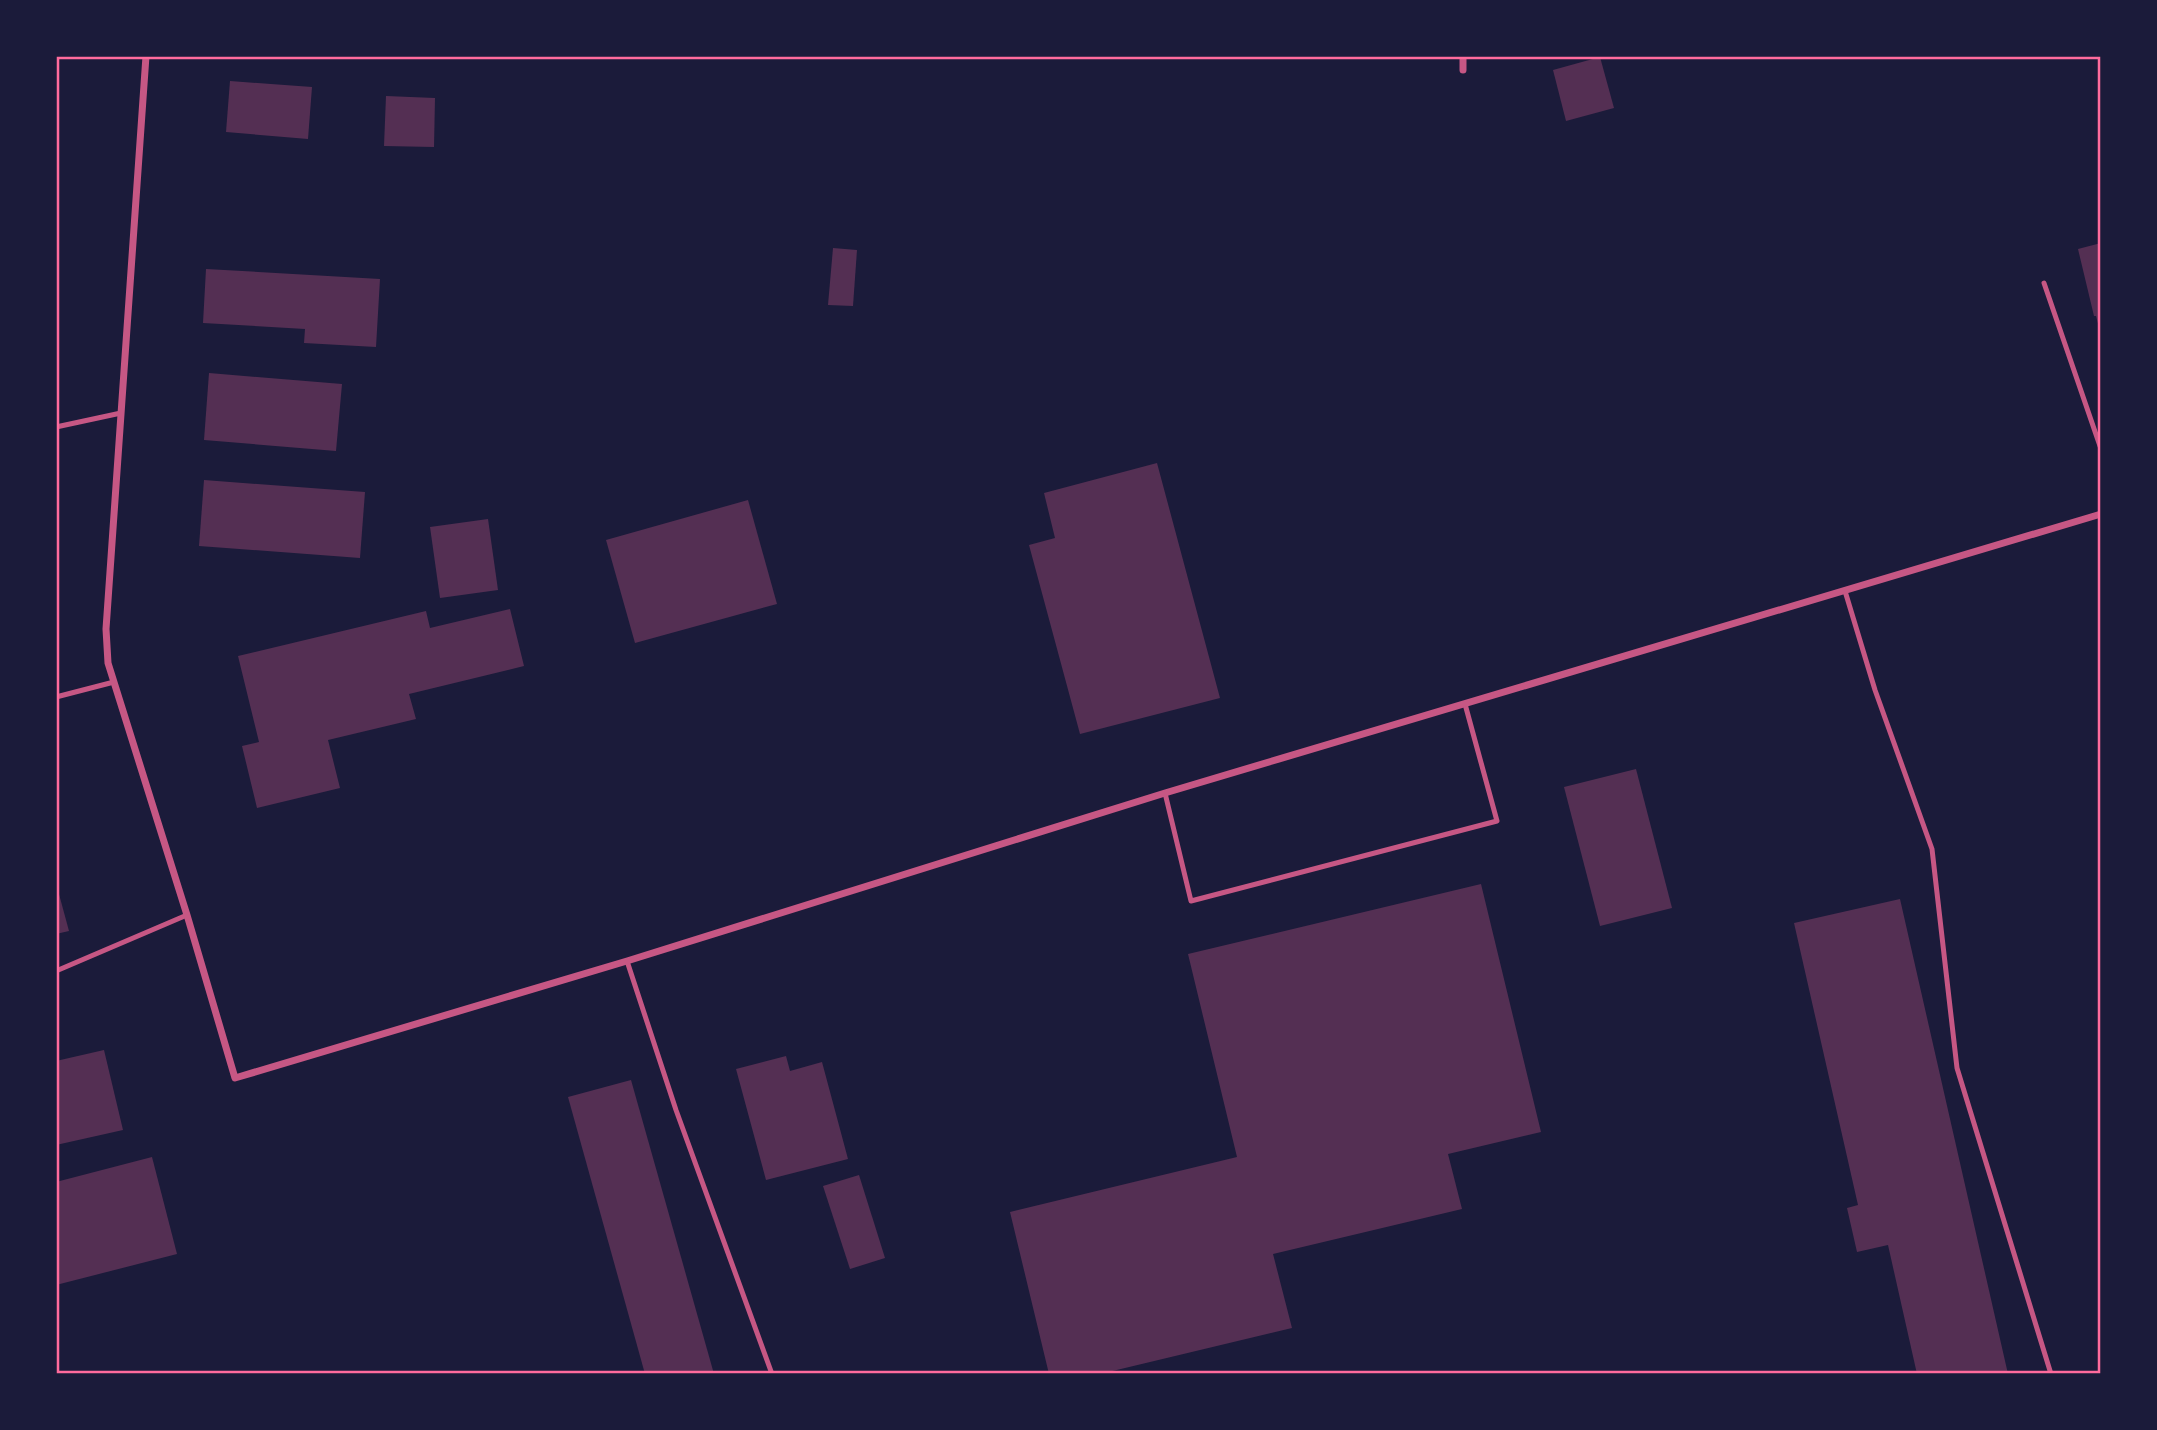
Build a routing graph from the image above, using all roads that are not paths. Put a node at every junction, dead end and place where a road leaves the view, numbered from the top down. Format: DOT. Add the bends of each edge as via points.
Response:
graph roads {
  1 [pos="146,56"];
  2 [pos="1464,56"];
  3 [pos="1462,70"];
  4 [pos="2045,284"];
  5 [pos="121,413"];
  6 [pos="56,427"];
  7 [pos="2101,449"];
  8 [pos="2101,514"];
  9 [pos="1845,591"];
  10 [pos="114,682"];
  11 [pos="56,697"];
  12 [pos="1465,704"];
  13 [pos="1165,793"];
  14 [pos="187,915"];
  15 [pos="627,961"];
  16 [pos="56,971"];
  17 [pos="772,1374"];
  18 [pos="2051,1374"];
  1 -- 5 [label="street"];
  2 -- 3 [label="street"];
  4 -- 7 [label="lane"];
  5 -- 6 [label="lane"];
  5 -- 10 [label="street" via="106,629"];
  8 -- 9 [label="street"];
  9 -- 12 [label="street"];
  9 -- 18 [label="lane" via="1932,849 1957,1068"];
  10 -- 11 [label="lane"];
  10 -- 14 [label="street"];
  12 -- 13 [label="street"];
  12 -- 13 [label="lane" via="1497,821 1191,901"];
  13 -- 15 [label="street"];
  14 -- 15 [label="street" via="235,1078"];
  14 -- 16 [label="lane"];
  15 -- 17 [label="lane"];
}
